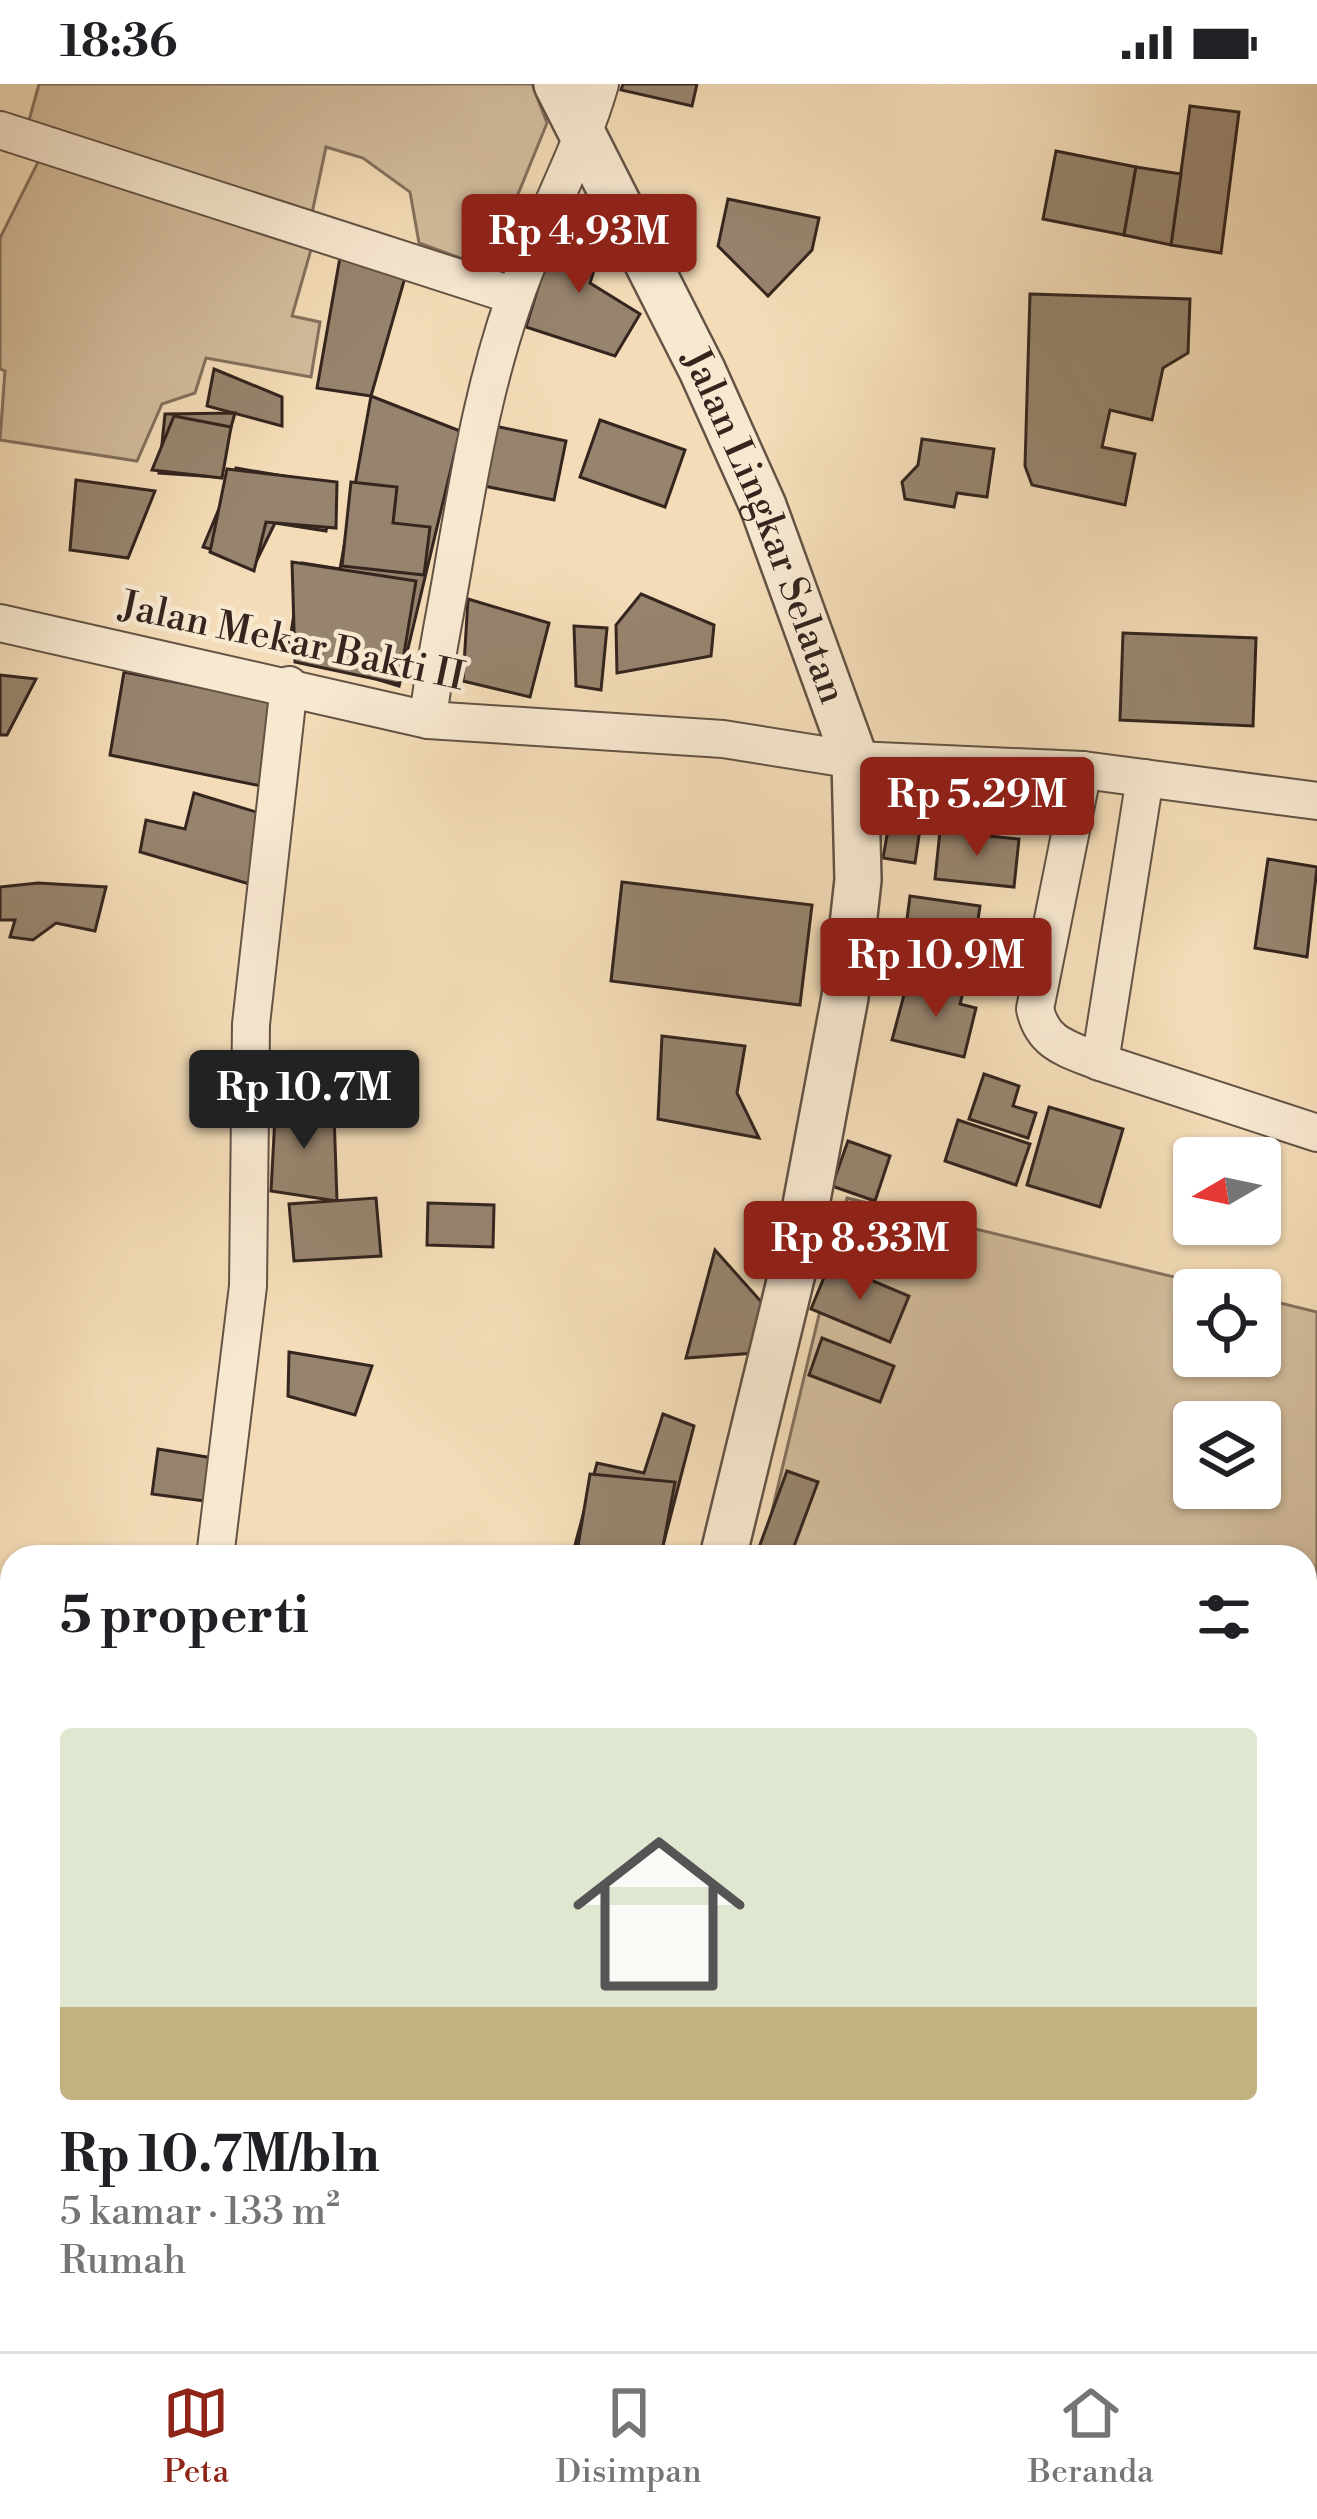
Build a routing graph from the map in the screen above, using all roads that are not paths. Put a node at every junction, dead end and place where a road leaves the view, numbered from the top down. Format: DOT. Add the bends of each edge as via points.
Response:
graph roads {
  1 [pos="557,84"];
  2 [pos="600,84"];
  3 [pos="0,130"];
  4 [pos="584,138"];
  5 [pos="515,296"];
  6 [pos="0,623"];
  7 [pos="289,685"];
  8 [pos="428,720"];
  9 [pos="855,760"];
  10 [pos="1082,770"];
  11 [pos="1145,778"];
  12 [pos="1317,801"];
  13 [pos="1100,1062"];
  14 [pos="1317,1132"];
  15 [pos="216,1545"];
  16 [pos="726,1545"];
  1 -- 4 [label="street, Jalan Lingkar Selatan"];
  2 -- 4 [label="street"];
  3 -- 5 [label="street"];
  4 -- 5 [label="street"];
  4 -- 9 [label="street, Jalan Lingkar Selatan" via="763,506"];
  5 -- 8 [label="street" via="473,434"];
  6 -- 7 [label="street, Jalan Mekar Bakti II"];
  7 -- 8 [label="street, Jalan Mekar Bakti II"];
  7 -- 15 [label="street" via="251,1024 248,1286"];
  8 -- 9 [label="street, Jalan Mekar Bakti II" via="723,739"];
  9 -- 10 [label="street, Jalan Mekar Bakti II"];
  9 -- 16 [label="street, Jalan Lingkar Selatan" via="858,880 845,997 797,1253"];
  10 -- 11 [label="street, Jalan Mekar Bakti II"];
  10 -- 13 [label="street" via="1035,1009 1056,1045"];
  11 -- 12 [label="street, Jalan Mekar Bakti II"];
  11 -- 13 [label="street"];
  13 -- 14 [label="street"];
}
